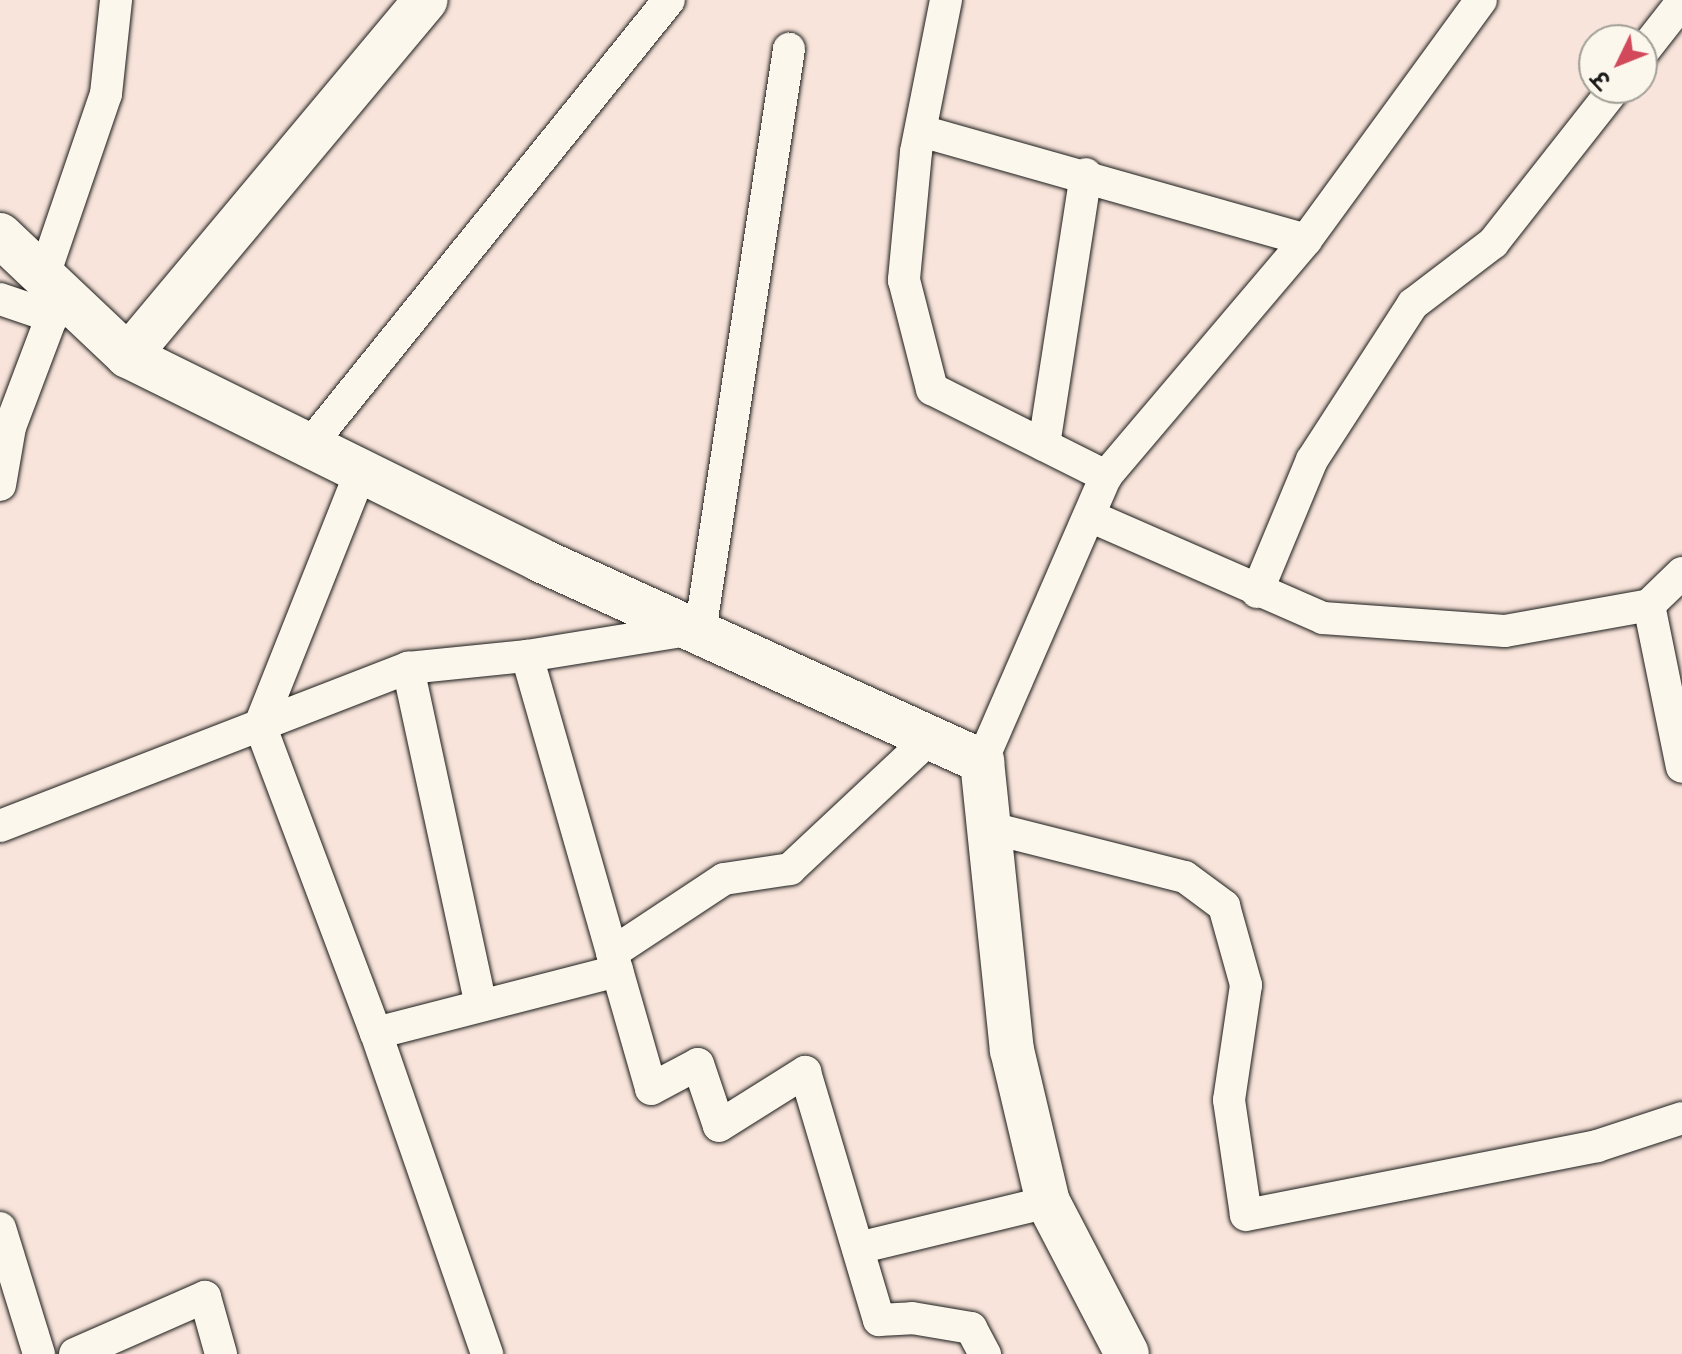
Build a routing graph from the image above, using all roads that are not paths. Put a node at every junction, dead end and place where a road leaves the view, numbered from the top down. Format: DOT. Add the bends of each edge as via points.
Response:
graph roads {
  1 [pos="116,0"];
  2 [pos="426,0"];
  3 [pos="669,0"];
  4 [pos="946,0"];
  5 [pos="1481,0"];
  6 [pos="1682,2"];
  7 [pos="1658,33"];
  8 [pos="789,49"];
  9 [pos="1602,104"];
  10 [pos="921,131"];
  11 [pos="1086,174"];
  12 [pos="0,235"];
  13 [pos="1306,240"];
  14 [pos="52,296"];
  15 [pos="0,299"];
  16 [pos="128,356"];
  17 [pos="5,428"];
  18 [pos="1044,445"];
  19 [pos="309,446"];
  20 [pos="361,471"];
  21 [pos="1106,476"];
  22 [pos="0,485"];
  23 [pos="1092,517"];
  24 [pos="1682,573"];
  25 [pos="1257,592"];
  26 [pos="1649,605"];
  27 [pos="696,631"];
  28 [pos="527,656"];
  29 [pos="408,668"];
  30 [pos="260,725"];
  31 [pos="929,739"];
  32 [pos="982,761"];
  33 [pos="1682,767"];
  34 [pos="0,826"];
  35 [pos="987,827"];
  36 [pos="614,962"];
  37 [pos="481,1005"];
  38 [pos="376,1033"];
  39 [pos="1682,1118"];
  40 [pos="1048,1202"];
  41 [pos="0,1228"];
  42 [pos="858,1248"];
  43 [pos="39,1354"];
  44 [pos="75,1354"];
  45 [pos="221,1354"];
  46 [pos="487,1354"];
  47 [pos="985,1354"];
  48 [pos="1127,1354"];
  1 -- 14 [label="street" via="106,94"];
  2 -- 16 [label="street"];
  3 -- 19 [label="street"];
  4 -- 10 [label="street"];
  5 -- 13 [label="street"];
  6 -- 7 [label="street"];
  8 -- 27 [label="street"];
  9 -- 25 [label="street" via="1493,243 1413,304 1312,460"];
  10 -- 11 [label="street"];
  10 -- 18 [label="street" via="904,280 932,389"];
  11 -- 13 [label="street"];
  11 -- 18 [label="street"];
  12 -- 14 [label="street"];
  13 -- 21 [label="street"];
  14 -- 15 [label="street"];
  14 -- 16 [label="street"];
  14 -- 17 [label="street"];
  16 -- 19 [label="street"];
  17 -- 22 [label="street"];
  18 -- 21 [label="street"];
  19 -- 20 [label="street"];
  20 -- 27 [label="street"];
  20 -- 30 [label="street"];
  21 -- 23 [label="street"];
  23 -- 25 [label="street"];
  23 -- 32 [label="street"];
  24 -- 26 [label="street"];
  25 -- 26 [label="street" via="1323,618 1505,631"];
  26 -- 33 [label="street"];
  27 -- 28 [label="street"];
  27 -- 31 [label="street"];
  28 -- 29 [label="street"];
  28 -- 36 [label="street"];
  29 -- 30 [label="street"];
  29 -- 37 [label="street"];
  30 -- 34 [label="street"];
  30 -- 38 [label="street"];
  31 -- 32 [label="street"];
  31 -- 36 [label="street" via="790,869 724,879"];
  32 -- 35 [label="street"];
  35 -- 39 [label="street" via="1185,877 1224,906 1246,985 1229,1100 1246,1215 1597,1146"];
  35 -- 40 [label="street" via="1012,1050"];
  36 -- 37 [label="street"];
  36 -- 42 [label="street" via="651,1089 698,1064 719,1126 805,1072"];
  37 -- 38 [label="street"];
  38 -- 46 [label="street"];
  40 -- 42 [label="street"];
  40 -- 48 [label="street"];
  41 -- 43 [label="street"];
  42 -- 47 [label="street" via="879,1320 912,1318 971,1328"];
  44 -- 45 [label="street" via="205,1297"];
}
